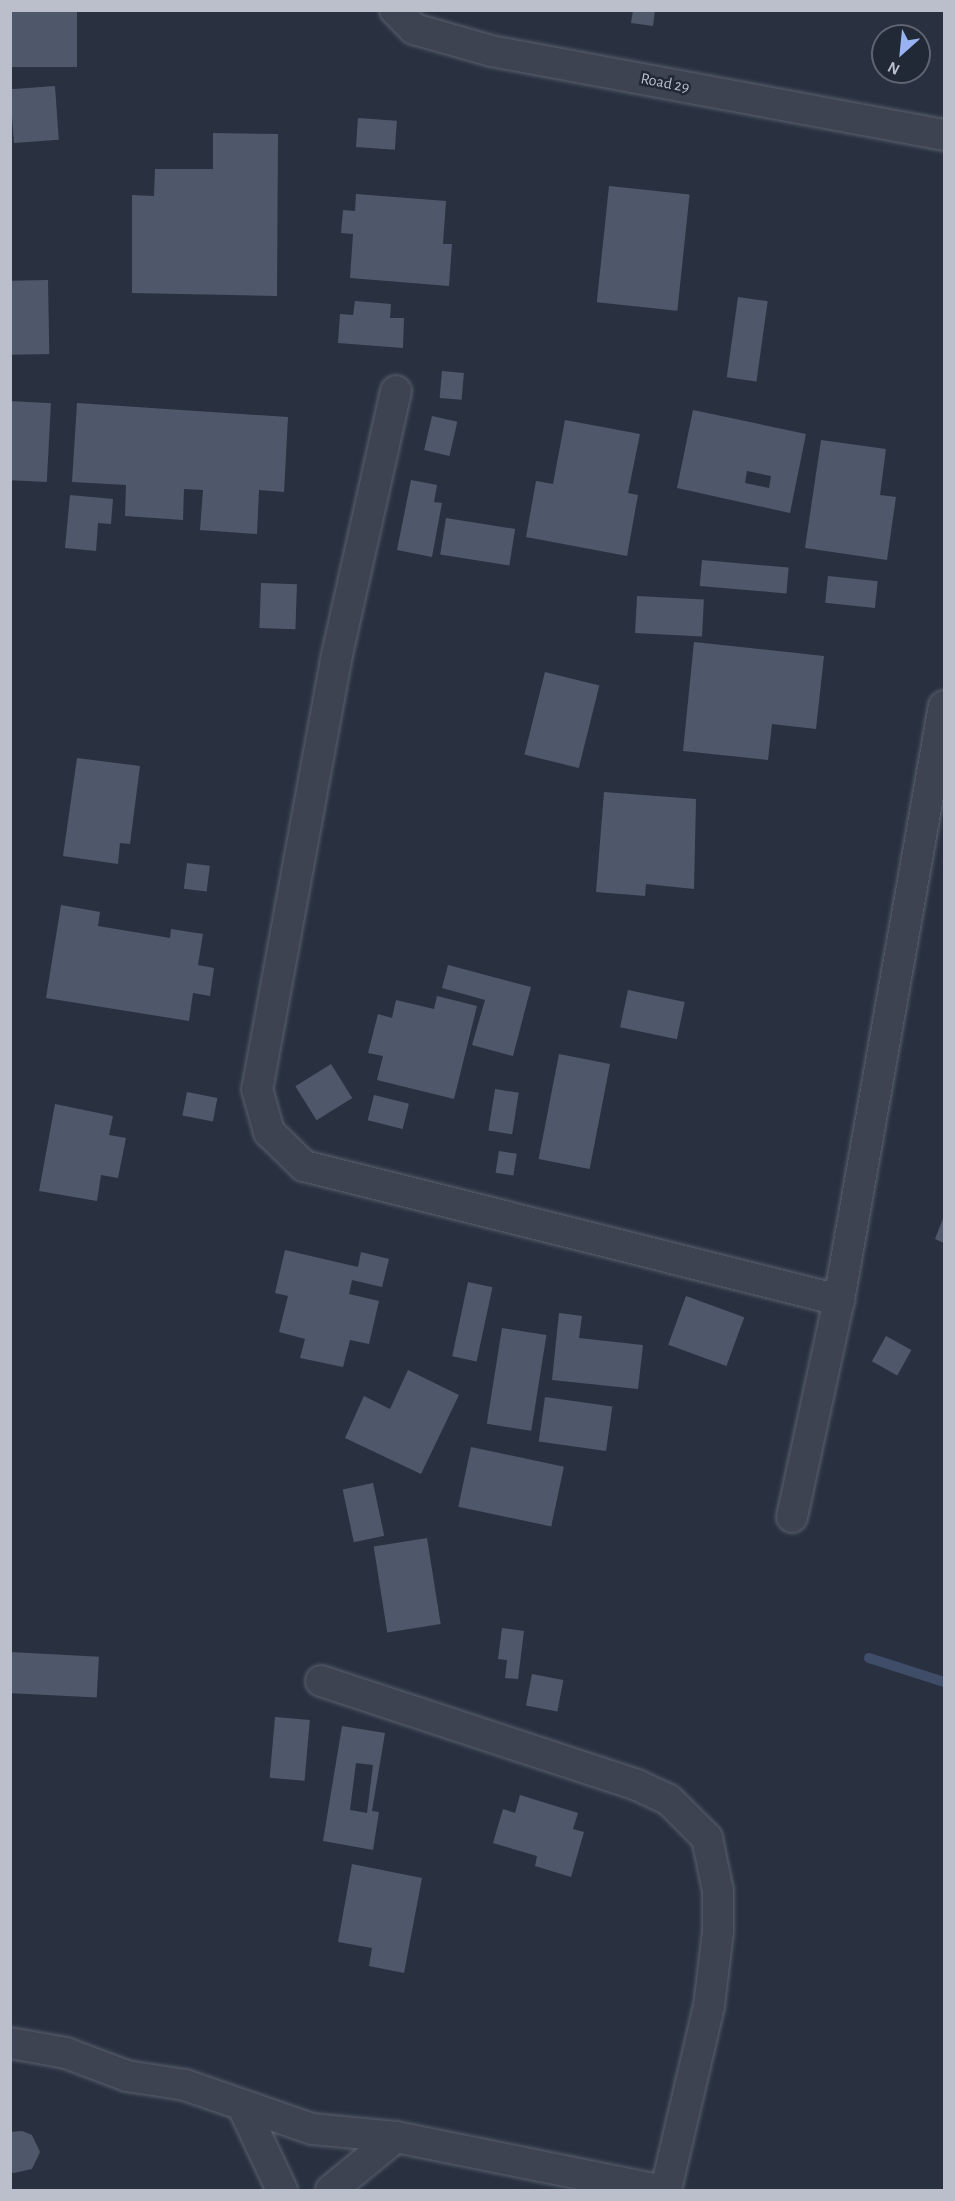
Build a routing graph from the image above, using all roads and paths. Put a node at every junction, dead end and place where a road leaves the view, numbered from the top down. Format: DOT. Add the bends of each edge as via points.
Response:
graph roads {
  1 [pos="395,10"];
  2 [pos="945,135"];
  3 [pos="396,391"];
  4 [pos="945,706"];
  5 [pos="839,1300"];
  6 [pos="792,1517"];
  7 [pos="321,1681"];
  8 [pos="10,2043"];
  9 [pos="242,2105"];
  10 [pos="396,2137"];
  11 [pos="282,2190"];
  12 [pos="331,2190"];
  13 [pos="660,2190"];
  14 [pos="666,2190"];
  1 -- 2 [label="street, Road 29" via="414,29 491,51"];
  3 -- 5 [label="street" via="336,660 256,1089 268,1132 304,1166"];
  4 -- 5 [label="street"];
  5 -- 6 [label="street"];
  7 -- 14 [label="street" via="637,1785 669,1800 707,1838 718,1891 718,1931 709,2006"];
  8 -- 9 [label="street" via="66,2053 128,2076 184,2085"];
  9 -- 10 [label="street" via="312,2128"];
  9 -- 11 [label="street"];
  10 -- 12 [label="street"];
  10 -- 13 [label="street"];
}
